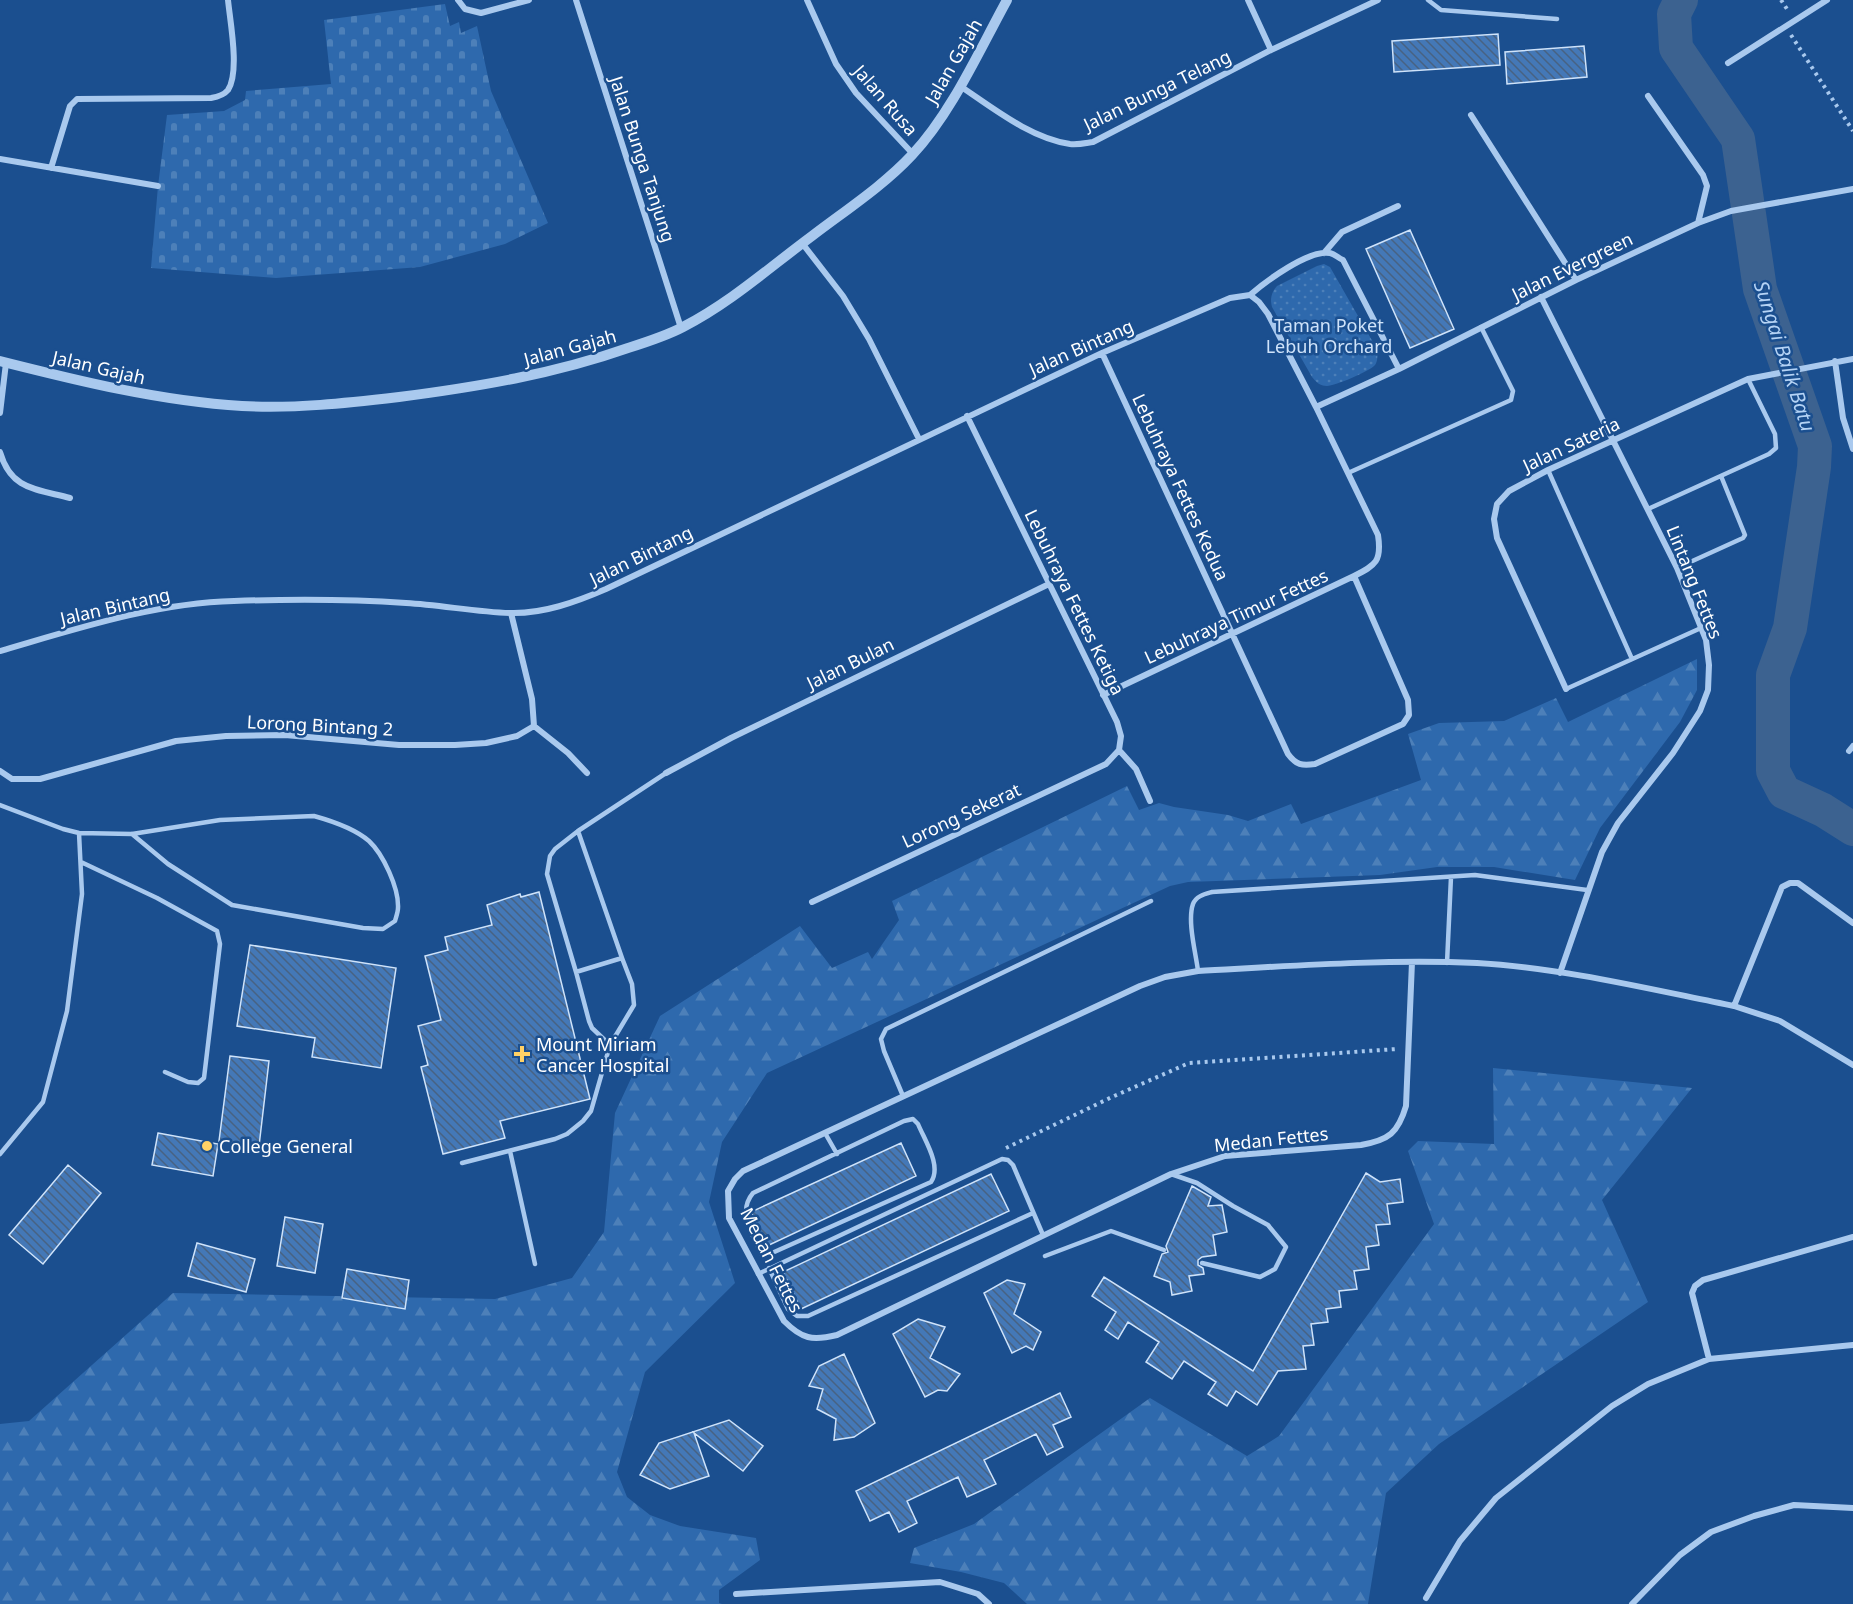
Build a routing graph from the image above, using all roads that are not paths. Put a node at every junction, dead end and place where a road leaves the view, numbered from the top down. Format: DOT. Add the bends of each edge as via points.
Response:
graph roads {
  1 [pos="228,0"];
  2 [pos="458,0"];
  3 [pos="529,0"];
  4 [pos="576,0"];
  5 [pos="807,0"];
  6 [pos="1007,0"];
  7 [pos="1248,0"];
  8 [pos="1378,0"];
  9 [pos="1428,0"];
  10 [pos="1827,0"];
  11 [pos="1557,19"];
  12 [pos="1271,50"];
  13 [pos="1728,63"];
  14 [pos="960,85"];
  15 [pos="1648,96"];
  16 [pos="1471,115"];
  17 [pos="913,154"];
  18 [pos="0,159"];
  19 [pos="51,168"];
  20 [pos="158,186"];
  21 [pos="1853,189"];
  22 [pos="1398,206"];
  23 [pos="1698,223"];
  24 [pos="802,243"];
  25 [pos="1324,253"];
  26 [pos="1576,280"];
  27 [pos="1250,295"];
  28 [pos="1541,297"];
  29 [pos="1481,327"];
  30 [pos="681,328"];
  31 [pos="1102,353"];
  32 [pos="1853,359"];
  33 [pos="1835,361"];
  34 [pos="3,362"];
  35 [pos="1398,369"];
  36 [pos="1748,379"];
  37 [pos="1316,407"];
  38 [pos="0,413"];
  39 [pos="967,416"];
  40 [pos="919,439"];
  41 [pos="1613,441"];
  42 [pos="1853,449"];
  43 [pos="0,452"];
  44 [pos="1548,470"];
  45 [pos="1348,473"];
  46 [pos="1720,476"];
  47 [pos="70,498"];
  48 [pos="1648,509"];
  49 [pos="1677,568"];
  50 [pos="1354,576"];
  51 [pos="1049,584"];
  52 [pos="511,613"];
  53 [pos="1701,628"];
  54 [pos="1233,634"];
  55 [pos="0,651"];
  56 [pos="1632,659"];
  57 [pos="1566,689"];
  58 [pos="1103,695"];
  59 [pos="534,726"];
  60 [pos="1119,750"];
  61 [pos="0,771"];
  62 [pos="587,773"];
  63 [pos="666,773"];
  64 [pos="1150,801"];
  65 [pos="0,805"];
  66 [pos="578,831"];
  67 [pos="79,833"];
  68 [pos="132,834"];
  69 [pos="81,862"];
  70 [pos="1451,877"];
  71 [pos="1587,890"];
  72 [pos="1151,901"];
  73 [pos="812,902"];
  74 [pos="1853,923"];
  75 [pos="622,958"];
  76 [pos="1412,962"];
  77 [pos="1447,963"];
  78 [pos="1198,971"];
  79 [pos="576,972"];
  80 [pos="1560,973"];
  81 [pos="1734,1005"];
  82 [pos="610,1045"];
  83 [pos="1853,1065"];
  84 [pos="165,1072"];
  85 [pos="903,1096"];
  86 [pos="825,1133"];
  87 [pos="510,1151"];
  88 [pos="0,1154"];
  89 [pos="837,1155"];
  90 [pos="462,1163"];
  91 [pos="1171,1174"];
  92 [pos="1033,1213"];
  93 [pos="1043,1235"];
  94 [pos="1853,1237"];
  95 [pos="1164,1250"];
  96 [pos="1046,1256"];
  97 [pos="1203,1263"];
  98 [pos="535,1264"];
  99 [pos="769,1268"];
  100 [pos="758,1274"];
  101 [pos="1853,1345"];
  102 [pos="1709,1359"];
  103 [pos="1853,1508"];
  104 [pos="736,1594"];
  105 [pos="1426,1598"];
  106 [pos="989,1604"];
  107 [pos="1632,1604"];
  1 -- 19 [label="street" via="234,70 228,90 211,98 77,99 70,106"];
  2 -- 3 [label="street" via="465,9 481,13"];
  4 -- 30 [label="street, Jalan Bunga Tanjung"];
  5 -- 17 [label="street, Jalan Rusa" via="836,64 856,93"];
  6 -- 14 [label="street, Jalan Gajah"];
  7 -- 12 [label="street"];
  8 -- 12 [label="street, Jalan Bunga Telang"];
  9 -- 11 [label="lane" via="1441,10"];
  10 -- 13 [label="street"];
  12 -- 14 [label="street, Jalan Bunga Telang" via="1093,142 1073,145 1050,140 1022,126"];
  14 -- 17 [label="street, Jalan Gajah"];
  15 -- 23 [label="street" via="1703,175 1707,186"];
  16 -- 26 [label="street"];
  17 -- 24 [label="street, Jalan Gajah"];
  18 -- 19 [label="street"];
  19 -- 20 [label="street"];
  21 -- 23 [label="street, Jalan Evergreen" via="1731,211"];
  22 -- 25 [label="street" via="1342,232"];
  23 -- 26 [label="street, Jalan Evergreen"];
  24 -- 30 [label="street, Jalan Gajah" via="717,307"];
  24 -- 40 [label="street" via="864,330"];
  25 -- 27 [label="street" via="1266,280"];
  25 -- 35 [label="street" via="1342,260"];
  26 -- 28 [label="street, Jalan Evergreen"];
  27 -- 31 [label="street, Jalan Bintang" via="1230,298"];
  27 -- 37 [label="street" via="1268,314"];
  28 -- 29 [label="street, Jalan Evergreen"];
  28 -- 41 [label="street, Lintang Fettes"];
  29 -- 35 [label="street, Jalan Evergreen"];
  29 -- 45 [label="lane" via="1513,391 1510,400"];
  30 -- 34 [label="street, Jalan Gajah" via="544,374 449,391 308,406 242,406 145,395"];
  31 -- 39 [label="street, Jalan Bintang"];
  31 -- 54 [label="street, Lebuhraya Fettes Kedua"];
  32 -- 33 [label="street, Jalan Sateria"];
  33 -- 36 [label="street, Jalan Sateria"];
  33 -- 42 [label="street" via="1843,418"];
  34 -- 38 [label="street"];
  35 -- 37 [label="street, Jalan Evergreen"];
  36 -- 41 [label="street, Jalan Sateria"];
  36 -- 46 [label="lane" via="1775,434 1776,448"];
  37 -- 45 [label="street"];
  39 -- 40 [label="street, Jalan Bintang"];
  39 -- 51 [label="street, Lebuhraya Fettes Ketiga"];
  40 -- 52 [label="street, Jalan Bintang" via="596,594 545,609"];
  41 -- 44 [label="street, Jalan Sateria"];
  41 -- 48 [label="street, Lintang Fettes"];
  43 -- 47 [label="street" via="4,468 13,479"];
  44 -- 56 [label="lane"];
  44 -- 57 [label="street, Jalan Sateria" via="1509,491 1497,504 1494,519 1497,538"];
  45 -- 50 [label="street, Lebuhraya Timur Fettes" via="1378,535 1380,548 1373,567"];
  46 -- 48 [label="lane"];
  46 -- 49 [label="lane" via="1745,535"];
  48 -- 49 [label="street, Lintang Fettes"];
  49 -- 53 [label="street, Lintang Fettes"];
  50 -- 54 [label="street, Lebuhraya Timur Fettes"];
  50 -- 54 [label="street, Lebuhraya Fettes Kedua" via="1408,700 1409,715 1403,724 1315,765 1302,766 1288,754"];
  51 -- 58 [label="street, Lebuhraya Fettes Ketiga"];
  51 -- 63 [label="street, Jalan Bulan"];
  52 -- 55 [label="street, Jalan Bintang" via="407,603 231,601 157,609"];
  52 -- 59 [label="street" via="532,699"];
  53 -- 56 [label="lane"];
  53 -- 71 [label="street, Lintang Fettes" via="1709,665 1708,690 1700,711 1673,753 1618,823"];
  54 -- 58 [label="street, Lebuhraya Timur Fettes"];
  56 -- 57 [label="lane"];
  58 -- 60 [label="street, Lebuhraya Fettes Ketiga" via="1117,722"];
  59 -- 61 [label="street, Lorong Bintang 2" via="517,736 455,745 285,735 226,736 176,741 40,779 12,778"];
  59 -- 62 [label="street"];
  60 -- 64 [label="street" via="1136,769"];
  60 -- 73 [label="street, Lorong Sekerat" via="1106,764"];
  63 -- 66 [label="lane"];
  65 -- 67 [label="lane"];
  66 -- 75 [label="lane"];
  66 -- 79 [label="lane" via="555,849 547,874"];
  67 -- 68 [label="lane"];
  67 -- 69 [label="lane"];
  68 -- 68 [label="lane" via="220,820 314,816 326,819 369,842 386,865 395,887 395,921 382,929 363,928 232,905 168,864"];
  69 -- 84 [label="lane" via="217,931 220,944 204,1078 198,1083 188,1082"];
  69 -- 88 [label="lane" via="82,894 67,1011 43,1101"];
  70 -- 71 [label="lane" via="1484,876"];
  70 -- 77 [label="lane"];
  70 -- 78 [label="lane" via="1204,894 1192,904"];
  71 -- 80 [label="street, Lintang Fettes"];
  72 -- 85 [label="lane" via="886,1029 881,1039 884,1052"];
  74 -- 81 [label="street" via="1798,883 1782,886"];
  75 -- 79 [label="lane"];
  75 -- 82 [label="lane" via="632,984 634,1005"];
  76 -- 77 [label="street, Medan Fettes"];
  76 -- 78 [label="street, Medan Fettes"];
  76 -- 91 [label="street, Medan Fettes" via="1406,1106 1391,1135 1361,1145 1225,1156"];
  77 -- 80 [label="street, Medan Fettes"];
  78 -- 85 [label="street, Medan Fettes" via="1140,986"];
  79 -- 82 [label="lane" via="592,1028"];
  80 -- 81 [label="street, Medan Fettes"];
  81 -- 83 [label="street, Medan Fettes" via="1780,1021"];
  82 -- 87 [label="lane" via="591,1111 583,1121 567,1134"];
  85 -- 86 [label="street, Medan Fettes"];
  86 -- 89 [label="lane"];
  86 -- 100 [label="street, Medan Fettes" via="743,1171 728,1191 729,1218"];
  87 -- 90 [label="lane"];
  87 -- 98 [label="lane"];
  89 -- 89 [label="lane" via="753,1193 747,1200 745,1215 763,1257 931,1182 936,1175 936,1167 913,1119"];
  91 -- 93 [label="street, Medan Fettes"];
  91 -- 97 [label="lane" via="1197,1183 1268,1225 1286,1246 1275,1269 1260,1276"];
  92 -- 93 [label="lane"];
  92 -- 99 [label="lane" via="808,1316 797,1316 788,1310"];
  92 -- 99 [label="lane" via="1013,1165 1002,1159"];
  93 -- 100 [label="street, Medan Fettes" via="837,1335 823,1338 795,1332 784,1321"];
  94 -- 102 [label="street" via="1703,1280 1695,1286 1692,1293"];
  95 -- 96 [label="lane" via="1111,1231"];
  99 -- 100 [label="lane"];
  101 -- 102 [label="street"];
  102 -- 105 [label="street" via="1648,1384 1612,1406 1514,1483 1460,1541"];
  103 -- 107 [label="street" via="1794,1505 1710,1532 1680,1555"];
  104 -- 106 [label="street" via="940,1582 978,1594"];
}
